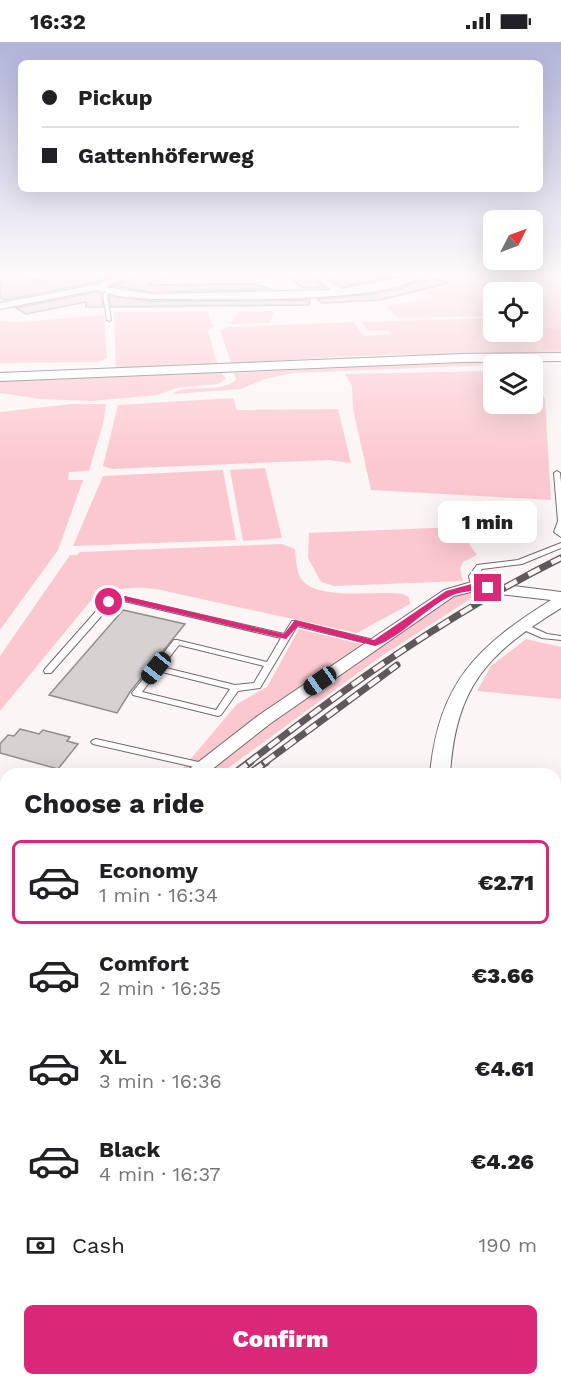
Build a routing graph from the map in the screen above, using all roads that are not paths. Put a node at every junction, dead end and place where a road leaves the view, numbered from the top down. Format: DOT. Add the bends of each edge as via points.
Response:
graph roads {
  1 [pos="561,357"];
  2 [pos="0,377"];
  3 [pos="557,473"];
  4 [pos="561,535"];
  5 [pos="561,545"];
  6 [pos="475,586"];
  7 [pos="561,597"];
  8 [pos="561,601"];
  9 [pos="520,625"];
  10 [pos="286,637"];
  11 [pos="561,638"];
  12 [pos="375,643"];
  13 [pos="269,665"];
  14 [pos="156,668"];
  15 [pos="48,671"];
  16 [pos="235,688"];
  17 [pos="96,742"];
  18 [pos="191,768"];
  19 [pos="201,768"];
  20 [pos="441,768"];
  1 -- 2 [label="main road"];
  3 -- 4 [label="lane"];
  5 -- 6 [label="lane" via="519,562 480,567 473,576"];
  6 -- 7 [label="street"];
  6 -- 12 [label="street" via="449,593"];
  8 -- 9 [label="street"];
  9 -- 11 [label="lane"];
  9 -- 20 [label="street" via="488,652 464,682 445,729"];
  10 -- 12 [label="lane" via="295,622"];
  10 -- 13 [label="lane"];
  10 -- 15 [label="lane" via="124,599 109,602"];
  12 -- 19 [label="street"];
  13 -- 14 [label="lane" via="177,642"];
  13 -- 16 [label="lane" via="257,686"];
  14 -- 16 [label="lane"];
  14 -- 16 [label="lane" via="136,693 218,713"];
  17 -- 18 [label="lane"];
}
